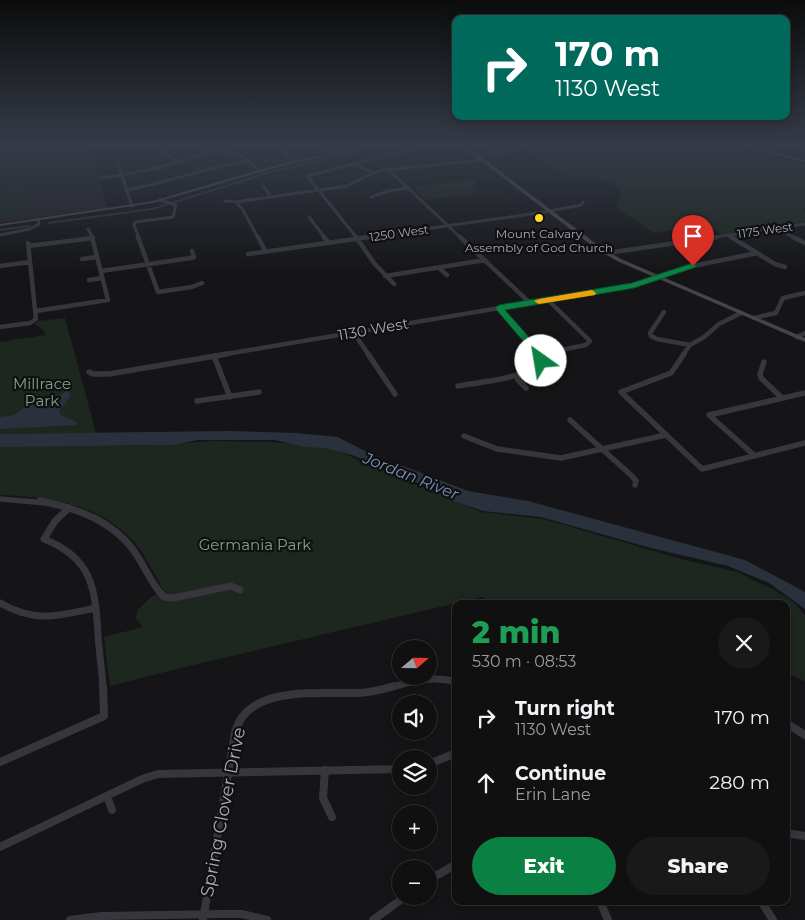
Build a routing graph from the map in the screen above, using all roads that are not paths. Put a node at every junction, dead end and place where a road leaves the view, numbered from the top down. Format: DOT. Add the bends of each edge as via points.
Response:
graph roads {
  1 [pos="125,187"];
  2 [pos="144,187"];
  3 [pos="208,187"];
  4 [pos="264,187"];
  5 [pos="314,187"];
  6 [pos="341,187"];
  7 [pos="518,187"];
  8 [pos="409,188"];
  9 [pos="126,190"];
  10 [pos="317,190"];
  11 [pos="271,197"];
  12 [pos="372,197"];
  13 [pos="162,201"];
  14 [pos="225,201"];
  15 [pos="236,202"];
  16 [pos="584,202"];
  17 [pos="132,206"];
  18 [pos="550,211"];
  19 [pos="309,217"];
  20 [pos="38,220"];
  21 [pos="805,224"];
  22 [pos="0,225"];
  23 [pos="449,226"];
  24 [pos="775,228"];
  25 [pos="88,230"];
  26 [pos="0,235"];
  27 [pos="728,235"];
  28 [pos="93,238"];
  29 [pos="358,239"];
  30 [pos="329,243"];
  31 [pos="805,243"];
  32 [pos="192,251"];
  33 [pos="266,252"];
  34 [pos="607,253"];
  35 [pos="757,253"];
  36 [pos="248,254"];
  37 [pos="97,257"];
  38 [pos="82,259"];
  39 [pos="485,260"];
  40 [pos="30,262"];
  41 [pos="148,264"];
  42 [pos="0,266"];
  43 [pos="785,267"];
  44 [pos="439,268"];
  45 [pos="101,271"];
  46 [pos="447,275"];
  47 [pos="385,276"];
  48 [pos="656,277"];
  49 [pos="102,278"];
  50 [pos="89,280"];
  51 [pos="202,283"];
  52 [pos="394,284"];
  53 [pos="805,293"];
  54 [pos="548,300"];
  55 [pos="530,303"];
  56 [pos="499,308"];
  57 [pos="36,311"];
  58 [pos="664,312"];
  59 [pos="741,312"];
  60 [pos="754,318"];
  61 [pos="0,327"];
  62 [pos="353,332"];
  63 [pos="805,333"];
  64 [pos="797,337"];
  65 [pos="805,340"];
  66 [pos="690,345"];
  67 [pos="556,351"];
  68 [pos="214,356"];
  69 [pos="764,362"];
  70 [pos="89,372"];
  71 [pos="517,376"];
  72 [pos="458,386"];
  73 [pos="526,388"];
  74 [pos="259,392"];
  75 [pos="805,393"];
  76 [pos="395,394"];
  77 [pos="230,397"];
  78 [pos="782,398"];
  79 [pos="197,401"];
  80 [pos="570,420"];
  81 [pos="666,435"];
  82 [pos="464,436"];
  83 [pos="805,443"];
  84 [pos="603,450"];
  85 [pos="756,456"];
  86 [pos="636,485"];
  87 [pos="0,499"];
  88 [pos="69,508"];
  89 [pos="240,590"];
  90 [pos="0,602"];
  91 [pos="95,608"];
  92 [pos="452,681"];
  93 [pos="790,726"];
  94 [pos="805,735"];
  95 [pos="452,755"];
  96 [pos="437,761"];
  97 [pos="0,762"];
  98 [pos="392,769"];
  99 [pos="325,770"];
  100 [pos="228,772"];
  101 [pos="107,796"];
  102 [pos="112,810"];
  103 [pos="332,817"];
  104 [pos="790,834"];
  105 [pos="805,836"];
  106 [pos="0,847"];
  107 [pos="452,866"];
  108 [pos="437,875"];
  109 [pos="394,905"];
  110 [pos="602,905"];
  111 [pos="764,905"];
  112 [pos="204,917"];
  113 [pos="70,920"];
  114 [pos="267,920"];
  115 [pos="373,920"];
  116 [pos="608,920"];
  117 [pos="774,920"];
  1 -- 9 [label="street"];
  2 -- 9 [label="street"];
  3 -- 13 [label="street"];
  4 -- 11 [label="street"];
  5 -- 10 [label="street"];
  6 -- 10 [label="street"];
  7 -- 18 [label="street"];
  8 -- 12 [label="street"];
  8 -- 23 [label="street"];
  9 -- 17 [label="street"];
  10 -- 11 [label="street"];
  10 -- 29 [label="street"];
  11 -- 15 [label="street"];
  13 -- 17 [label="street"];
  13 -- 41 [label="street" via="177,206 173,217 135,222 134,225"];
  14 -- 15 [label="street"];
  15 -- 33 [label="street"];
  16 -- 18 [label="street, 1250 West" via="581,206"];
  17 -- 20 [label="street"];
  18 -- 23 [label="street, 1250 West"];
  18 -- 34 [label="street"];
  19 -- 30 [label="street"];
  20 -- 22 [label="street"];
  20 -- 26 [label="street" via="39,224 34,228"];
  21 -- 24 [label="street, 1175 West"];
  23 -- 29 [label="street, 1250 West"];
  23 -- 39 [label="street"];
  24 -- 27 [label="street, 1175 West"];
  24 -- 31 [label="street"];
  25 -- 28 [label="street"];
  27 -- 34 [label="street, 1175 West"];
  27 -- 35 [label="street"];
  28 -- 37 [label="street"];
  28 -- 40 [label="street" via="28,245"];
  29 -- 30 [label="street, 1250 West"];
  29 -- 47 [label="street"];
  30 -- 33 [label="street, 1250 West"];
  32 -- 41 [label="street" via="194,257"];
  33 -- 36 [label="street, 1250 West"];
  34 -- 48 [label="street"];
  35 -- 43 [label="street"];
  35 -- 48 [label="street, 1130 West"];
  37 -- 38 [label="street"];
  37 -- 45 [label="street"];
  39 -- 44 [label="street"];
  39 -- 55 [label="street"];
  40 -- 42 [label="street"];
  40 -- 57 [label="street"];
  41 -- 45 [label="street"];
  41 -- 51 [label="street" via="158,292"];
  44 -- 46 [label="street"];
  44 -- 47 [label="street"];
  45 -- 49 [label="street"];
  47 -- 52 [label="street"];
  48 -- 54 [label="street, 1130 West" via="634,286"];
  48 -- 59 [label="street"];
  49 -- 50 [label="street"];
  49 -- 57 [label="street" via="108,300"];
  53 -- 60 [label="street" via="783,298 776,313"];
  54 -- 55 [label="street, 1130 West"];
  54 -- 67 [label="street" via="590,341"];
  55 -- 56 [label="street, 1130 West"];
  56 -- 62 [label="street, 1130 West"];
  56 -- 71 [label="street" via="541,359 540,365"];
  57 -- 61 [label="street" via="33,322"];
  58 -- 66 [label="street" via="651,336"];
  59 -- 60 [label="street"];
  59 -- 66 [label="street"];
  60 -- 64 [label="street"];
  62 -- 68 [label="street, 1130 West"];
  62 -- 76 [label="street"];
  63 -- 64 [label="street"];
  64 -- 65 [label="street"];
  66 -- 81 [label="street" via="671,373 621,392"];
  68 -- 70 [label="street, 1130 West" via="108,374"];
  68 -- 77 [label="street"];
  69 -- 78 [label="street" via="761,378"];
  71 -- 72 [label="street"];
  71 -- 73 [label="street"];
  74 -- 77 [label="street"];
  75 -- 78 [label="street"];
  77 -- 79 [label="street"];
  78 -- 85 [label="street" via="708,415"];
  80 -- 84 [label="street"];
  81 -- 84 [label="street"];
  81 -- 85 [label="street" via="702,469"];
  82 -- 84 [label="street" via="477,444 544,457 572,457"];
  83 -- 85 [label="street"];
  84 -- 86 [label="street" via="633,476"];
  87 -- 88 [label="street" via="37,501"];
  88 -- 89 [label="street" via="96,518 129,543 164,598 231,586"];
  88 -- 91 [label="street" via="44,539 69,551 82,565 90,580"];
  90 -- 91 [label="street" via="16,613 33,617 51,617"];
  91 -- 97 [label="street" via="104,716"];
  92 -- 100 [label="street, Spring Clover Drive" via="435,678 369,692 295,692 274,697 252,709 239,722"];
  93 -- 94 [label="street"];
  95 -- 96 [label="street"];
  98 -- 99 [label="street"];
  99 -- 100 [label="street"];
  99 -- 103 [label="street" via="324,798"];
  100 -- 101 [label="street" via="158,774"];
  100 -- 112 [label="street, Spring Clover Drive"];
  101 -- 102 [label="street"];
  101 -- 106 [label="street"];
  104 -- 105 [label="street"];
  107 -- 108 [label="street"];
  109 -- 115 [label="street"];
  110 -- 116 [label="street"];
  111 -- 117 [label="street"];
  112 -- 113 [label="street" via="92,916"];
  112 -- 114 [label="street" via="242,914"];
}
